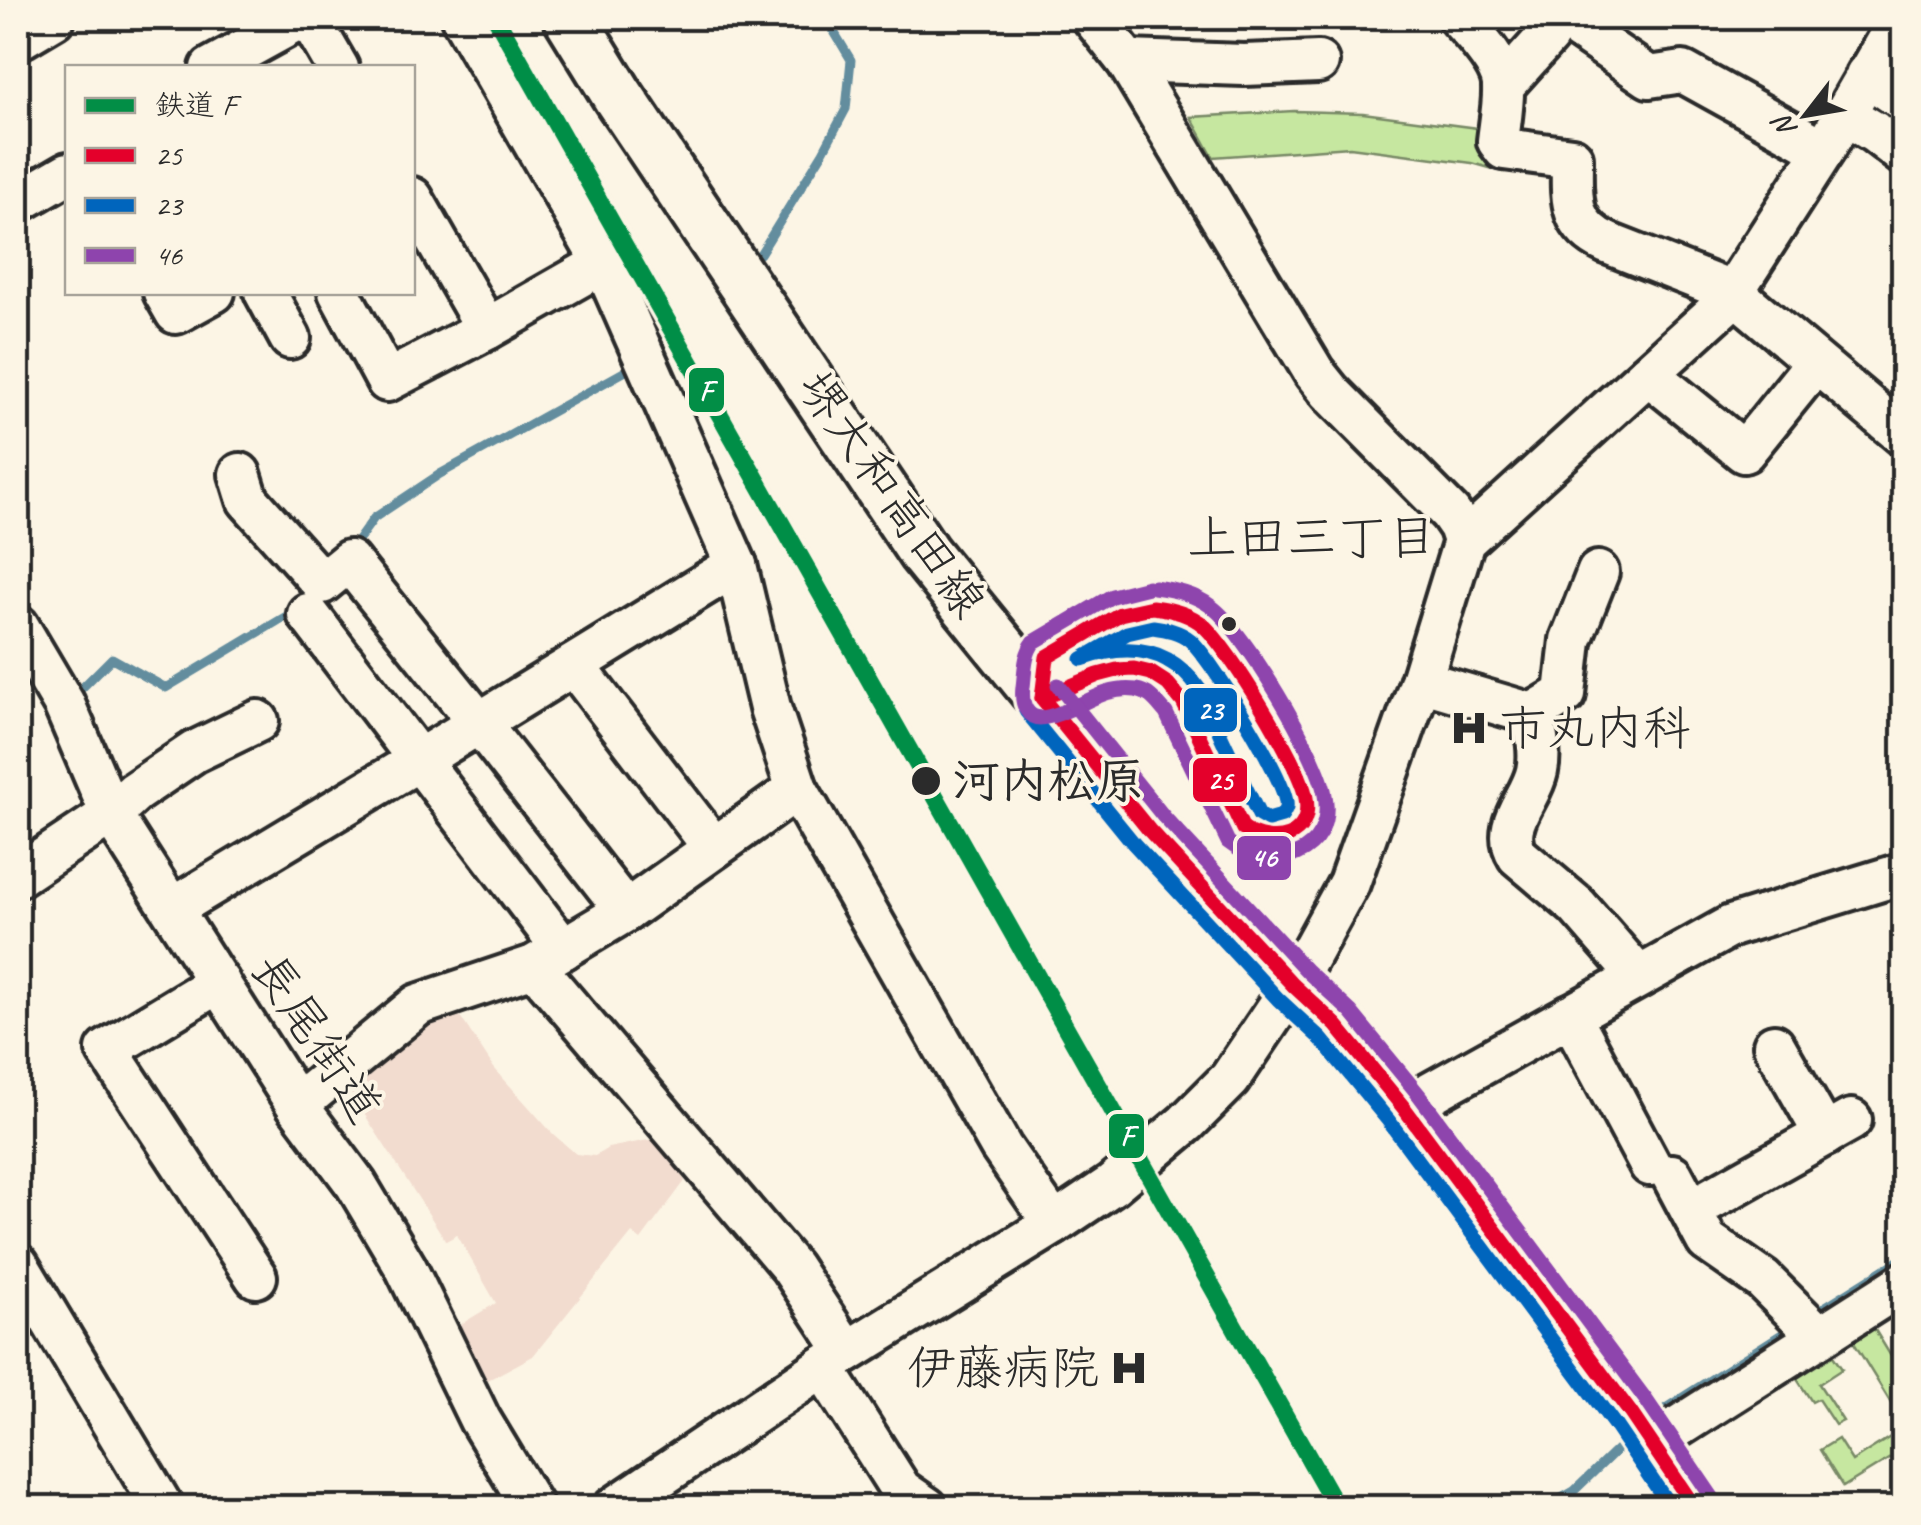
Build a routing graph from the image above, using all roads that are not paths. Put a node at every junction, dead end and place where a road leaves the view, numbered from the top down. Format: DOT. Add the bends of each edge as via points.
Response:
graph roads {
  1 [pos="306,18"];
  2 [pos="462,18"];
  3 [pos="570,18"];
  4 [pos="1093,18"];
  5 [pos="1458,18"];
  6 [pos="1561,18"];
  7 [pos="1900,18"];
  8 [pos="1127,61"];
  9 [pos="1318,62"];
  10 [pos="217,65"];
  11 [pos="336,65"];
  12 [pos="1866,75"];
  13 [pos="1503,86"];
  14 [pos="1904,101"];
  15 [pos="1844,114"];
  16 [pos="1824,150"];
  17 [pos="1904,155"];
  18 [pos="65,175"];
  19 [pos="18,202"];
  20 [pos="415,203"];
  21 [pos="603,263"];
  22 [pos="1734,293"];
  23 [pos="166,295"];
  24 [pos="208,295"];
  25 [pos="267,295"];
  26 [pos="340,295"];
  27 [pos="487,329"];
  28 [pos="290,338"];
  29 [pos="1816,364"];
  30 [pos="1648,374"];
  31 [pos="1904,436"];
  32 [pos="240,474"];
  33 [pos="1464,541"];
  34 [pos="736,565"];
  35 [pos="1598,572"];
  36 [pos="308,614"];
  37 [pos="18,626"];
  38 [pos="574,665"];
  39 [pos="1422,681"];
  40 [pos="1042,698"];
  41 [pos="1532,714"];
  42 [pos="258,722"];
  43 [pos="480,724"];
  44 [pos="419,760"];
  45 [pos="797,789"];
  46 [pos="112,814"];
  47 [pos="714,848"];
  48 [pos="1904,872"];
  49 [pos="18,876"];
  50 [pos="173,908"];
  51 [pos="626,912"];
  52 [pos="549,957"];
  53 [pos="1638,976"];
  54 [pos="219,982"];
  55 [pos="1293,985"];
  56 [pos="1570,1015"];
  57 [pos="1774,1045"];
  58 [pos="297,1105"];
  59 [pos="1404,1108"];
  60 [pos="1671,1183"];
  61 [pos="1054,1224"];
  62 [pos="18,1266"];
  63 [pos="256,1277"];
  64 [pos="1904,1284"];
  65 [pos="29,1311"];
  66 [pos="1808,1325"];
  67 [pos="835,1360"];
  68 [pos="1642,1431"];
  69 [pos="163,1508"];
  70 [pos="532,1508"];
  71 [pos="614,1508"];
  72 [pos="927,1508"];
  73 [pos="1695,1508"];
  1 -- 10 [label="street"];
  1 -- 11 [label="street"];
  2 -- 21 [label="street"];
  3 -- 40 [label="main road, 堺大和高田線" via="924,553"];
  4 -- 8 [label="street"];
  5 -- 13 [label="street" via="1476,35"];
  6 -- 13 [label="street"];
  6 -- 16 [label="street" via="1649,77 1683,72"];
  7 -- 12 [label="street"];
  8 -- 9 [label="street"];
  8 -- 33 [label="street" via="1314,372 1450,514"];
  12 -- 14 [label="street"];
  12 -- 15 [label="street"];
  13 -- 22 [label="street" via="1498,141 1504,149 1572,158 1572,204 1584,228"];
  15 -- 16 [label="street"];
  15 -- 17 [label="street"];
  16 -- 22 [label="street"];
  18 -- 19 [label="street"];
  20 -- 27 [label="street"];
  21 -- 27 [label="street"];
  21 -- 34 [label="street"];
  22 -- 29 [label="street"];
  22 -- 30 [label="street"];
  23 -- 24 [label="street" via="176,312"];
  25 -- 28 [label="street"];
  26 -- 27 [label="street" via="387,381"];
  29 -- 30 [label="street" via="1744,452"];
  29 -- 31 [label="street"];
  30 -- 33 [label="street"];
  32 -- 43 [label="street" via="248,500 322,583 349,561"];
  33 -- 39 [label="street"];
  34 -- 38 [label="street"];
  34 -- 45 [label="street"];
  35 -- 41 [label="street" via="1571,640 1565,694"];
  36 -- 44 [label="street"];
  37 -- 46 [label="street, 長尾街道" via="64,704"];
  38 -- 43 [label="street"];
  38 -- 47 [label="street"];
  39 -- 41 [label="street"];
  39 -- 55 [label="street" via="1349,883"];
  40 -- 40 [label="street" via="1047,657 1120,614 1158,608 1186,615 1219,642 1292,761 1306,798 1301,824 1270,841 1243,829 1182,702 1153,674 1114,669"];
  40 -- 55 [label="main road, 堺大和高田線" via="1148,830"];
  41 -- 53 [label="street" via="1537,772 1512,827 1513,848 1578,906"];
  42 -- 46 [label="street" via="194,752"];
  43 -- 44 [label="street"];
  43 -- 51 [label="street"];
  44 -- 50 [label="street"];
  44 -- 52 [label="street"];
  45 -- 47 [label="street"];
  45 -- 61 [label="street" via="1000,1147"];
  46 -- 49 [label="street"];
  46 -- 50 [label="street, 長尾街道"];
  47 -- 51 [label="street"];
  48 -- 53 [label="street" via="1730,926"];
  50 -- 54 [label="street, 長尾街道"];
  51 -- 52 [label="street"];
  52 -- 58 [label="street" via="418,1005"];
  52 -- 67 [label="street" via="791,1267"];
  53 -- 56 [label="street"];
  54 -- 58 [label="street, 長尾街道"];
  54 -- 63 [label="street" via="107,1050"];
  55 -- 59 [label="main road, 堺大和高田線" via="1336,1024"];
  55 -- 61 [label="street" via="1230,1079 1186,1123"];
  56 -- 59 [label="street"];
  56 -- 60 [label="street"];
  57 -- 60 [label="street" via="1838,1127"];
  58 -- 70 [label="street, 長尾街道" via="356,1184 406,1268 480,1420"];
  59 -- 68 [label="main road, 堺大和高田線"];
  60 -- 66 [label="street" via="1707,1241 1762,1280"];
  61 -- 67 [label="street"];
  62 -- 65 [label="street"];
  64 -- 66 [label="street"];
  65 -- 69 [label="street"];
  66 -- 68 [label="street"];
  67 -- 71 [label="street"];
  67 -- 72 [label="street" via="901,1490"];
  68 -- 73 [label="main road, 堺大和高田線"];
}
